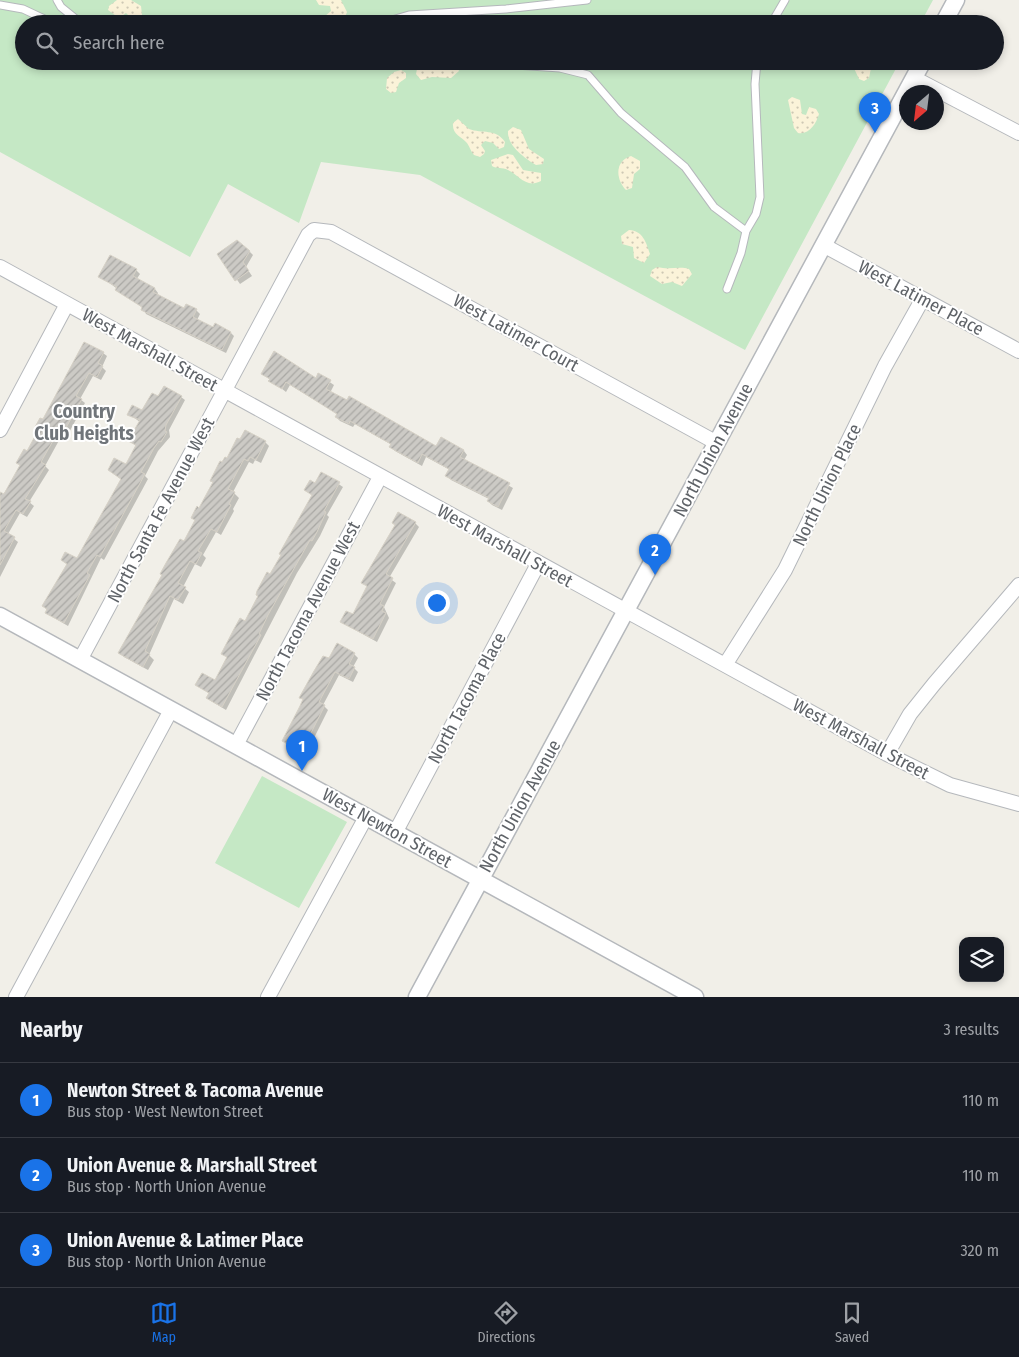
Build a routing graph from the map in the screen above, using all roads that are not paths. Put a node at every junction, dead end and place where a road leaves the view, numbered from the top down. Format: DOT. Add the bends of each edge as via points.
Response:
graph roads {
  1 [pos="56,0"];
  2 [pos="587,0"];
  3 [pos="785,0"];
  4 [pos="956,0"];
  5 [pos="0,5"];
  6 [pos="36,15"];
  7 [pos="71,15"];
  8 [pos="409,15"];
  9 [pos="776,15"];
  10 [pos="948,15"];
  11 [pos="568,70"];
  12 [pos="756,70"];
  13 [pos="918,70"];
  14 [pos="914,78"];
  15 [pos="1017,127"];
  16 [pos="314,230"];
  17 [pos="746,231"];
  18 [pos="823,245"];
  19 [pos="0,267"];
  20 [pos="727,289"];
  21 [pos="922,300"];
  22 [pos="67,304"];
  23 [pos="1019,351"];
  24 [pos="225,391"];
  25 [pos="0,430"];
  26 [pos="717,443"];
  27 [pos="380,477"];
  28 [pos="538,564"];
  29 [pos="1019,585"];
  30 [pos="626,612"];
  31 [pos="0,616"];
  32 [pos="80,660"];
  33 [pos="725,665"];
  34 [pos="171,710"];
  35 [pos="236,745"];
  36 [pos="887,754"];
  37 [pos="1019,804"];
  38 [pos="366,817"];
  39 [pos="395,833"];
  40 [pos="480,879"];
  41 [pos="16,997"];
  42 [pos="268,997"];
  43 [pos="417,997"];
  44 [pos="695,997"];
  1 -- 7 [label="lane"];
  2 -- 8 [label="lane"];
  3 -- 9 [label="lane"];
  4 -- 10 [label="street"];
  5 -- 6 [label="lane"];
  11 -- 17 [label="lane" via="588,75 621,113 681,163 714,207"];
  12 -- 17 [label="lane" via="762,188 756,214"];
  13 -- 14 [label="street, North Union Avenue"];
  14 -- 15 [label="street"];
  14 -- 18 [label="street, North Union Avenue"];
  16 -- 24 [label="street, North Santa Fe Avenue West" via="308,235"];
  16 -- 26 [label="street, West Latimer Court" via="331,232"];
  17 -- 20 [label="lane"];
  18 -- 21 [label="street, West Latimer Place"];
  18 -- 26 [label="street, North Union Avenue"];
  19 -- 22 [label="street, West Marshall Street"];
  21 -- 23 [label="street, West Latimer Place"];
  21 -- 33 [label="street, North Union Place" via="784,570"];
  22 -- 24 [label="street, West Marshall Street"];
  22 -- 25 [label="street"];
  24 -- 27 [label="street, West Marshall Street"];
  24 -- 32 [label="street, North Santa Fe Avenue West"];
  26 -- 30 [label="street, North Union Avenue"];
  27 -- 28 [label="street, West Marshall Street"];
  27 -- 35 [label="street, North Tacoma Avenue West"];
  28 -- 30 [label="street, West Marshall Street"];
  28 -- 39 [label="street, North Tacoma Place"];
  29 -- 36 [label="street" via="910,714"];
  30 -- 33 [label="street, West Marshall Street"];
  30 -- 40 [label="street, North Union Avenue"];
  31 -- 32 [label="street, West Newton Street"];
  32 -- 34 [label="street, West Newton Street"];
  33 -- 36 [label="street, West Marshall Street"];
  34 -- 35 [label="street, West Newton Street"];
  34 -- 41 [label="street"];
  35 -- 38 [label="street, West Newton Street"];
  36 -- 37 [label="street, West Marshall Street" via="950,785"];
  38 -- 39 [label="street, West Newton Street"];
  38 -- 42 [label="street"];
  39 -- 40 [label="street, West Newton Street"];
  40 -- 43 [label="street, North Union Avenue"];
  40 -- 44 [label="street, West Newton Street"];
}
